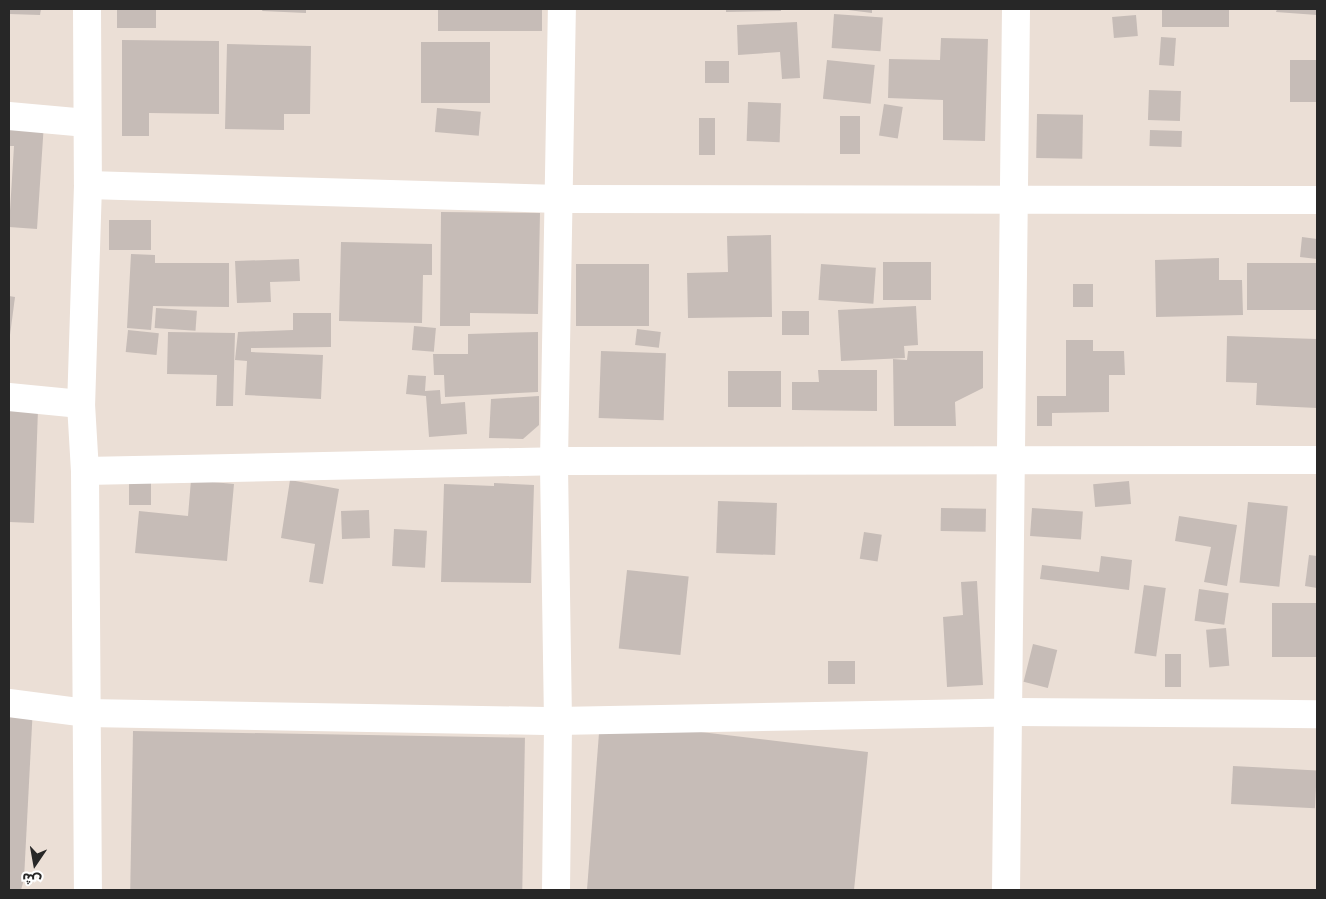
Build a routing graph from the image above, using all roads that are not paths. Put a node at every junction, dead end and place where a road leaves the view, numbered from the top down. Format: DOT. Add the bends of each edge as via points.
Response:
graph roads {
  1 [pos="87,9"];
  2 [pos="562,9"];
  3 [pos="1016,9"];
  4 [pos="9,116"];
  5 [pos="87,123"];
  6 [pos="88,185"];
  7 [pos="1016,198"];
  8 [pos="560,199"];
  9 [pos="1317,200"];
  10 [pos="9,397"];
  11 [pos="81,404"];
  12 [pos="1012,459"];
  13 [pos="1317,460"];
  14 [pos="554,461"];
  15 [pos="85,471"];
  16 [pos="9,703"];
  17 [pos="1007,712"];
  18 [pos="87,713"];
  19 [pos="1317,714"];
  20 [pos="558,721"];
  21 [pos="88,890"];
  22 [pos="556,890"];
  23 [pos="1006,890"];
  1 -- 5 [label="street"];
  2 -- 8 [label="street"];
  3 -- 7 [label="street"];
  4 -- 5 [label="street"];
  5 -- 6 [label="street"];
  6 -- 8 [label="street"];
  6 -- 11 [label="street"];
  7 -- 8 [label="street"];
  7 -- 9 [label="street"];
  7 -- 12 [label="street"];
  8 -- 14 [label="street"];
  10 -- 11 [label="street"];
  11 -- 15 [label="street"];
  12 -- 13 [label="street"];
  12 -- 14 [label="street"];
  12 -- 17 [label="street"];
  14 -- 15 [label="street"];
  14 -- 20 [label="street"];
  15 -- 18 [label="street"];
  16 -- 18 [label="street"];
  17 -- 19 [label="street"];
  17 -- 20 [label="street"];
  17 -- 23 [label="street"];
  18 -- 20 [label="street"];
  18 -- 21 [label="street"];
  20 -- 22 [label="street"];
}
